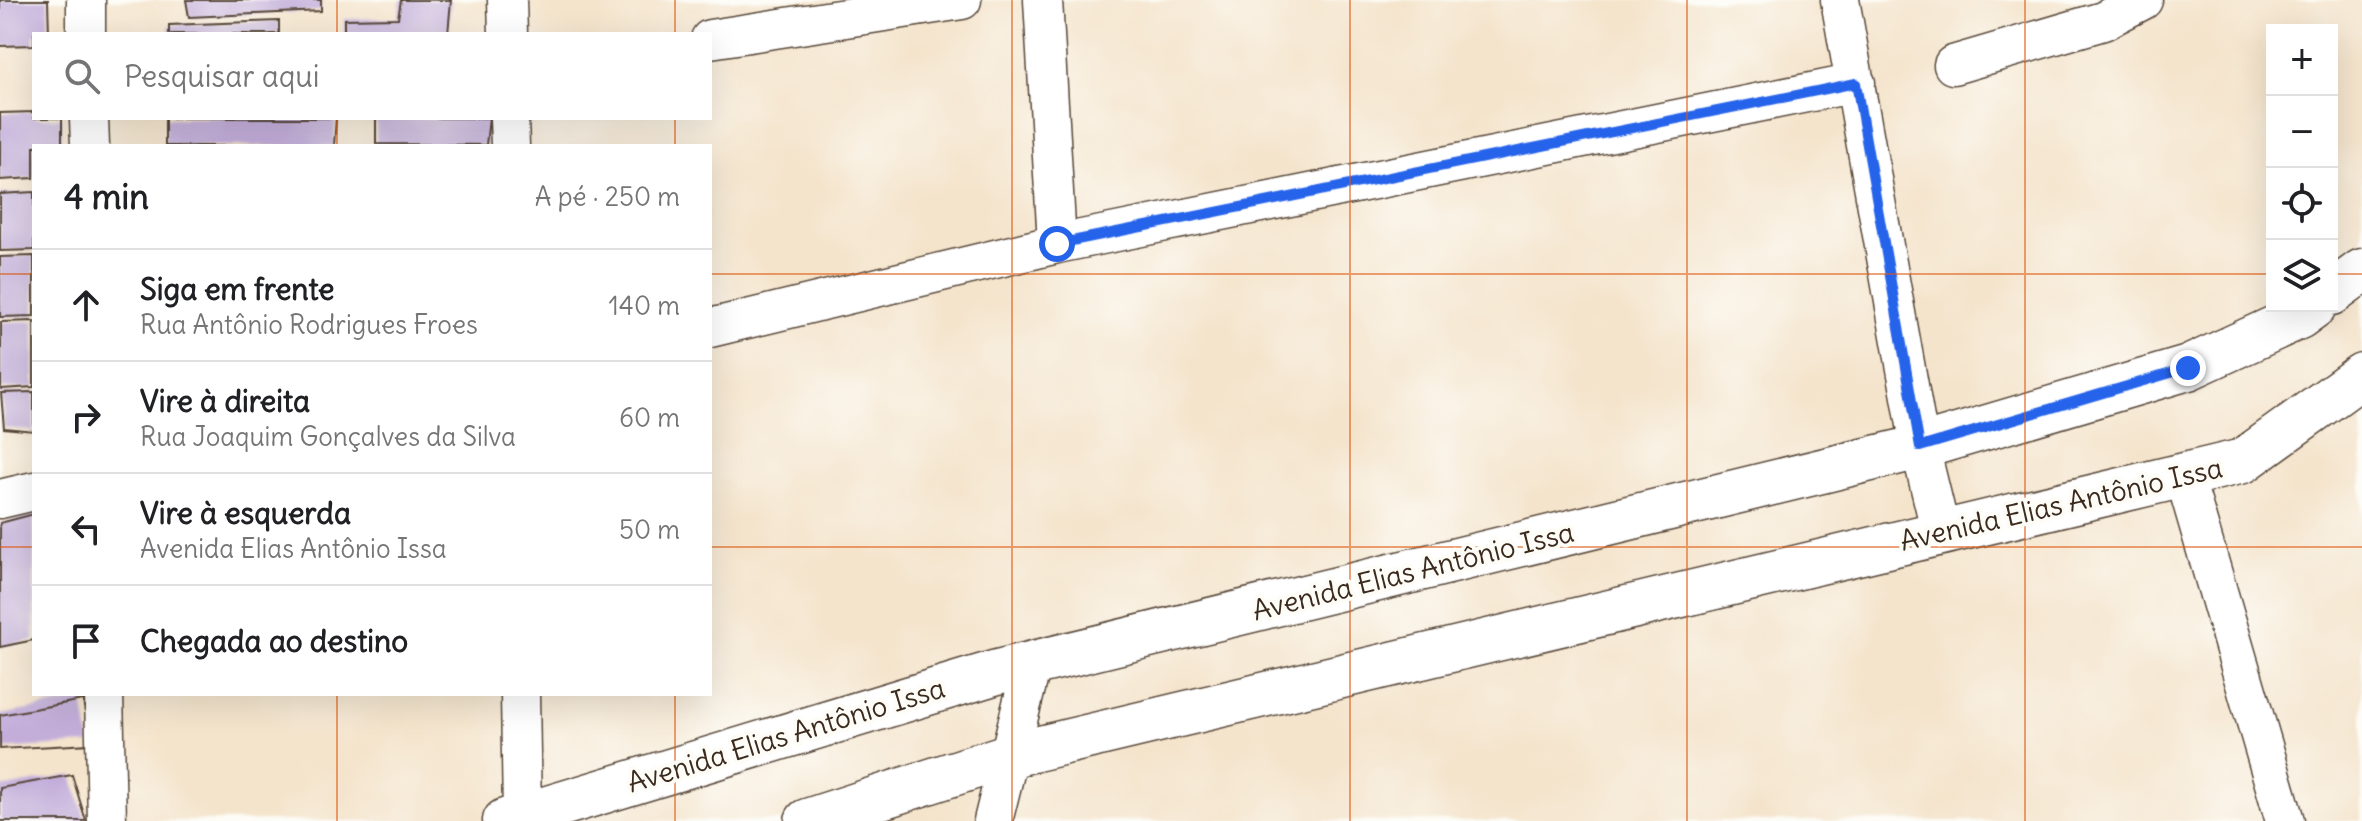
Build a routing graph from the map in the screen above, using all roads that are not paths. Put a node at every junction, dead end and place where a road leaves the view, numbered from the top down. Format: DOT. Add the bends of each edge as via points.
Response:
graph roads {
  1 [pos="86,0"];
  2 [pos="507,0"];
  3 [pos="962,0"];
  4 [pos="1043,0"];
  5 [pos="1840,0"];
  6 [pos="2143,0"];
  7 [pos="86,32"];
  8 [pos="508,32"];
  9 [pos="712,39"];
  10 [pos="1953,65"];
  11 [pos="1856,83"];
  12 [pos="89,120"];
  13 [pos="509,120"];
  14 [pos="90,144"];
  15 [pos="510,144"];
  16 [pos="1057,244"];
  17 [pos="2362,271"];
  18 [pos="2338,289"];
  19 [pos="2306,312"];
  20 [pos="712,328"];
  21 [pos="2362,375"];
  22 [pos="1920,447"];
  23 [pos="2184,475"];
  24 [pos="32,491"];
  25 [pos="0,499"];
  26 [pos="1941,533"];
  27 [pos="1032,664"];
  28 [pos="104,696"];
  29 [pos="520,696"];
  30 [pos="1011,755"];
  31 [pos="514,818"];
  32 [pos="107,821"];
  33 [pos="807,821"];
  34 [pos="993,821"];
  35 [pos="2285,821"];
  1 -- 7 [label="street"];
  2 -- 8 [label="street"];
  3 -- 9 [label="street"];
  4 -- 16 [label="street"];
  5 -- 11 [label="street"];
  6 -- 10 [label="street" via="2103,21"];
  11 -- 16 [label="street"];
  11 -- 22 [label="street"];
  12 -- 14 [label="street"];
  13 -- 15 [label="street"];
  16 -- 20 [label="street"];
  17 -- 18 [label="street"];
  19 -- 22 [label="street, Avenida Elias Antônio Issa" via="2188,368"];
  21 -- 23 [label="street, Avenida Elias Antônio Issa" via="2243,461"];
  22 -- 26 [label="street"];
  22 -- 27 [label="street, Avenida Elias Antônio Issa"];
  23 -- 26 [label="street, Avenida Elias Antônio Issa"];
  23 -- 35 [label="street"];
  24 -- 25 [label="street"];
  26 -- 30 [label="street, Avenida Elias Antônio Issa"];
  27 -- 30 [label="street"];
  27 -- 31 [label="street, Avenida Elias Antônio Issa"];
  28 -- 32 [label="street"];
  29 -- 31 [label="street"];
  30 -- 33 [label="street, Avenida Elias Antônio Issa"];
  30 -- 34 [label="street"];
}
